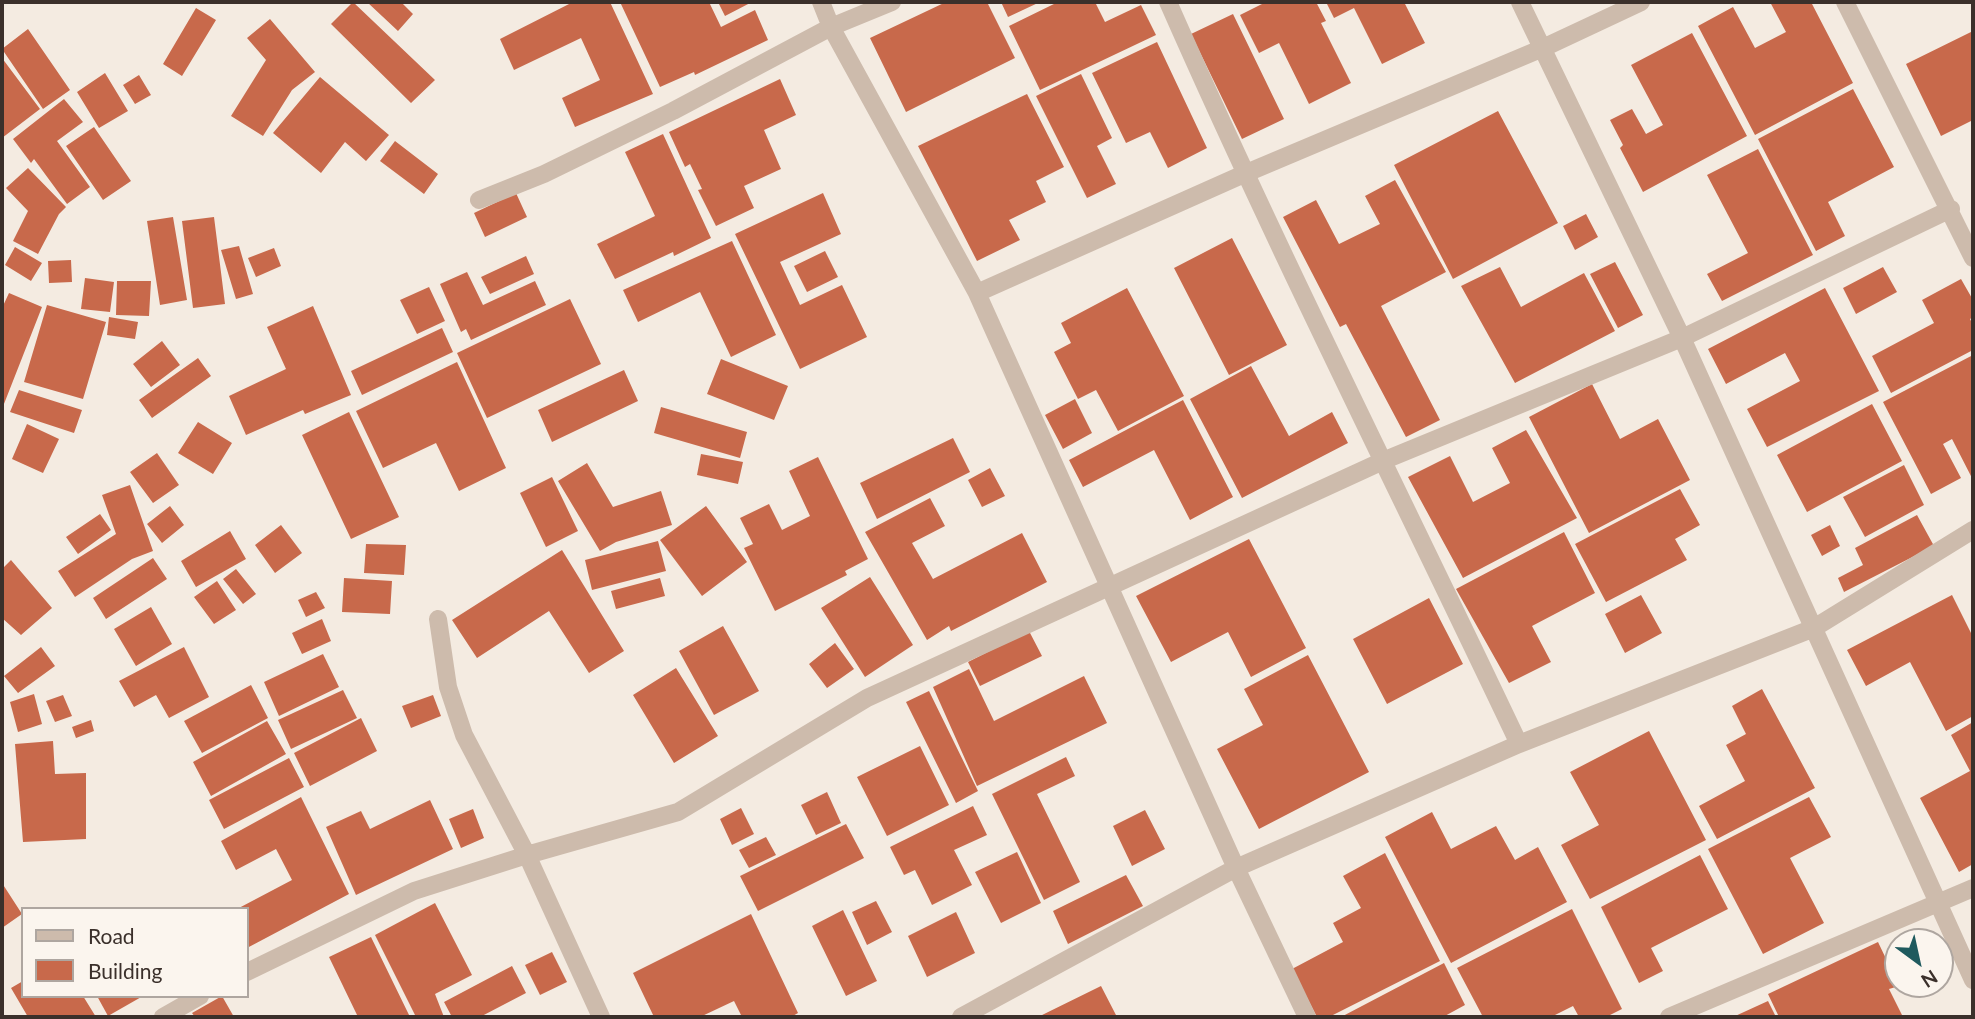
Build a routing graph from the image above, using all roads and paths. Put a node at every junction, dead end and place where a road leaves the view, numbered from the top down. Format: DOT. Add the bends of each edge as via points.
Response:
graph roads {
  1 [pos="821,2"];
  2 [pos="892,2"];
  3 [pos="1168,2"];
  4 [pos="1520,2"];
  5 [pos="1641,2"];
  6 [pos="1845,2"];
  7 [pos="831,27"];
  8 [pos="1542,48"];
  9 [pos="1244,174"];
  10 [pos="480,200"];
  11 [pos="1951,209"];
  12 [pos="1973,258"];
  13 [pos="977,293"];
  14 [pos="1682,338"];
  15 [pos="1385,460"];
  16 [pos="1973,530"];
  17 [pos="1108,585"];
  18 [pos="438,619"];
  19 [pos="1814,628"];
  20 [pos="1519,744"];
  21 [pos="527,855"];
  22 [pos="1236,868"];
  23 [pos="1973,888"];
  24 [pos="1937,901"];
  25 [pos="248,972"];
  26 [pos="1973,981"];
  27 [pos="196,998"];
  28 [pos="163,1017"];
  29 [pos="601,1017"];
  30 [pos="961,1017"];
  31 [pos="1307,1017"];
  32 [pos="1669,1017"];
  1 -- 7 [label="street"];
  2 -- 7 [label="street"];
  3 -- 9 [label="street"];
  4 -- 8 [label="street"];
  5 -- 8 [label="street"];
  6 -- 11 [label="street"];
  7 -- 10 [label="street" via="673,111"];
  7 -- 13 [label="street"];
  8 -- 9 [label="street"];
  8 -- 14 [label="street"];
  9 -- 13 [label="street"];
  9 -- 15 [label="street"];
  11 -- 12 [label="street"];
  11 -- 14 [label="street"];
  13 -- 17 [label="street"];
  14 -- 15 [label="street"];
  14 -- 19 [label="street"];
  15 -- 17 [label="street"];
  15 -- 20 [label="street"];
  16 -- 19 [label="street"];
  17 -- 21 [label="street" via="867,698 678,812"];
  17 -- 22 [label="street"];
  18 -- 21 [label="street" via="448,687 464,735"];
  19 -- 20 [label="street"];
  19 -- 24 [label="street"];
  20 -- 22 [label="street"];
  21 -- 25 [label="street" via="415,891"];
  21 -- 29 [label="street"];
  22 -- 30 [label="street"];
  22 -- 31 [label="street"];
  23 -- 24 [label="street"];
  24 -- 26 [label="street"];
  24 -- 32 [label="street"];
  27 -- 28 [label="street"];
}
